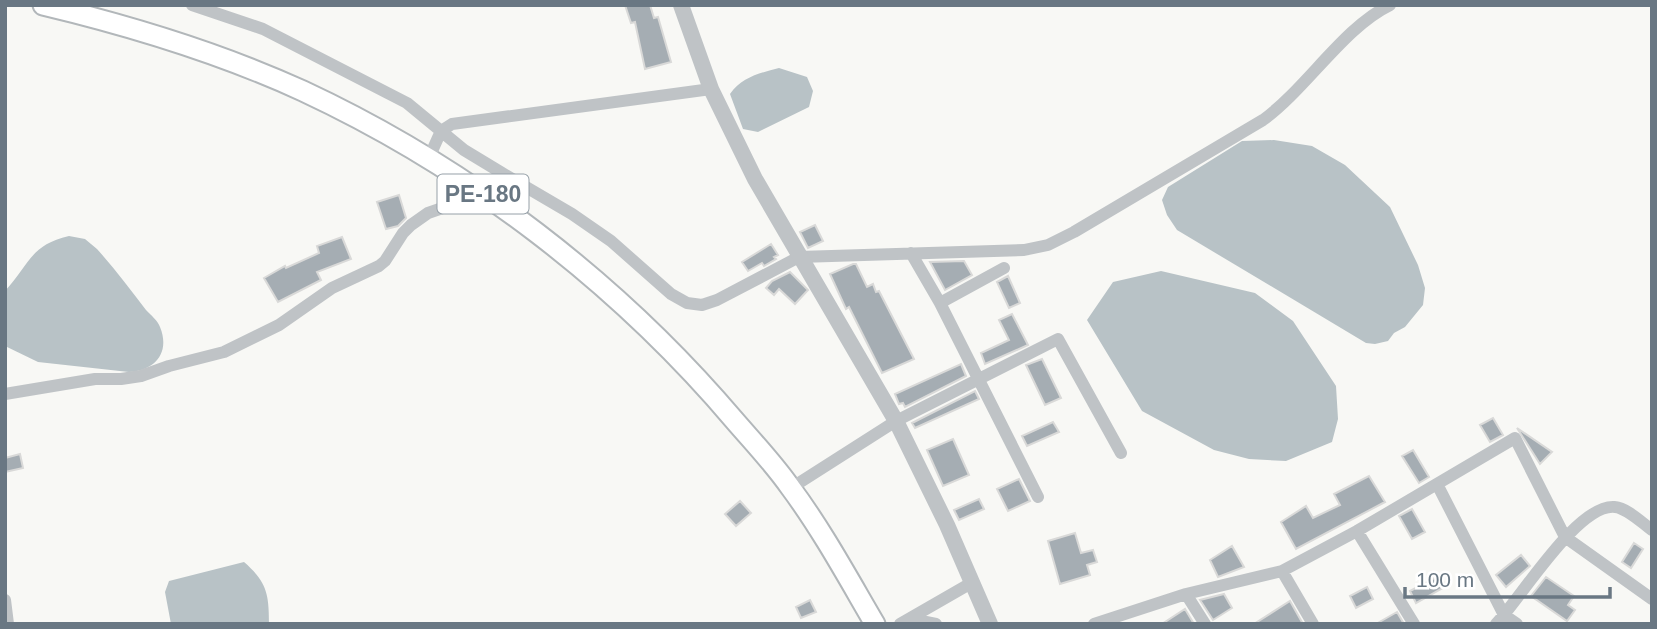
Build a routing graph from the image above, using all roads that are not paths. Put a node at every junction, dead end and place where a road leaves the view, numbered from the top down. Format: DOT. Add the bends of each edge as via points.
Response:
graph roads {
  1 [pos="43,5"];
  2 [pos="192,5"];
  3 [pos="681,5"];
  4 [pos="1390,5"];
  5 [pos="711,89"];
  6 [pos="441,131"];
  7 [pos="428,160"];
  8 [pos="502,173"];
  9 [pos="483,194"];
  10 [pos="911,253"];
  11 [pos="799,257"];
  12 [pos="1004,268"];
  13 [pos="940,303"];
  14 [pos="978,379"];
  15 [pos="5,394"];
  16 [pos="896,421"];
  17 [pos="1121,453"];
  18 [pos="1437,484"];
  19 [pos="791,488"];
  20 [pos="1038,497"];
  21 [pos="1652,530"];
  22 [pos="1357,531"];
  23 [pos="1565,537"];
  24 [pos="1282,571"];
  25 [pos="973,582"];
  26 [pos="1186,594"];
  27 [pos="1652,599"];
  28 [pos="5,600"];
  29 [pos="1500,619"];
  30 [pos="906,621"];
  31 [pos="1097,623"];
  32 [pos="8,624"];
  33 [pos="876,624"];
  34 [pos="936,624"];
  35 [pos="990,624"];
  36 [pos="1205,624"];
  37 [pos="1313,624"];
  38 [pos="1414,624"];
  39 [pos="1517,624"];
  1 -- 7 [label="main road, PE-180" via="232,62 382,131"];
  2 -- 6 [label="street" via="263,29 407,103"];
  3 -- 5 [label="street"];
  4 -- 10 [label="street" via="1355,31 1270,115 1074,232 1024,250"];
  5 -- 6 [label="street" via="452,124"];
  5 -- 11 [label="street"];
  6 -- 7 [label="street"];
  6 -- 8 [label="street"];
  7 -- 9 [label="main road, PE-180"];
  8 -- 9 [label="street"];
  8 -- 11 [label="street" via="601,234 687,303 717,300"];
  9 -- 15 [label="street" via="428,213 403,233 379,266 332,288 279,325 224,352 141,376"];
  9 -- 19 [label="main road, PE-180" via="619,299 692,371"];
  10 -- 11 [label="street"];
  10 -- 13 [label="street"];
  11 -- 16 [label="street"];
  12 -- 13 [label="street"];
  13 -- 14 [label="street"];
  14 -- 16 [label="street"];
  14 -- 17 [label="street" via="1058,339"];
  14 -- 20 [label="street"];
  16 -- 19 [label="street"];
  16 -- 25 [label="street"];
  18 -- 22 [label="street"];
  18 -- 23 [label="street" via="1515,438"];
  18 -- 29 [label="street"];
  19 -- 33 [label="main road, PE-180"];
  21 -- 23 [label="street" via="1614,507 1592,513"];
  22 -- 24 [label="street"];
  22 -- 38 [label="street"];
  23 -- 27 [label="street"];
  23 -- 29 [label="street"];
  24 -- 26 [label="street"];
  24 -- 37 [label="street"];
  25 -- 30 [label="street"];
  25 -- 35 [label="street"];
  26 -- 31 [label="street"];
  26 -- 36 [label="street"];
  28 -- 32 [label="street"];
  29 -- 39 [label="street"];
  30 -- 34 [label="street"];
}
